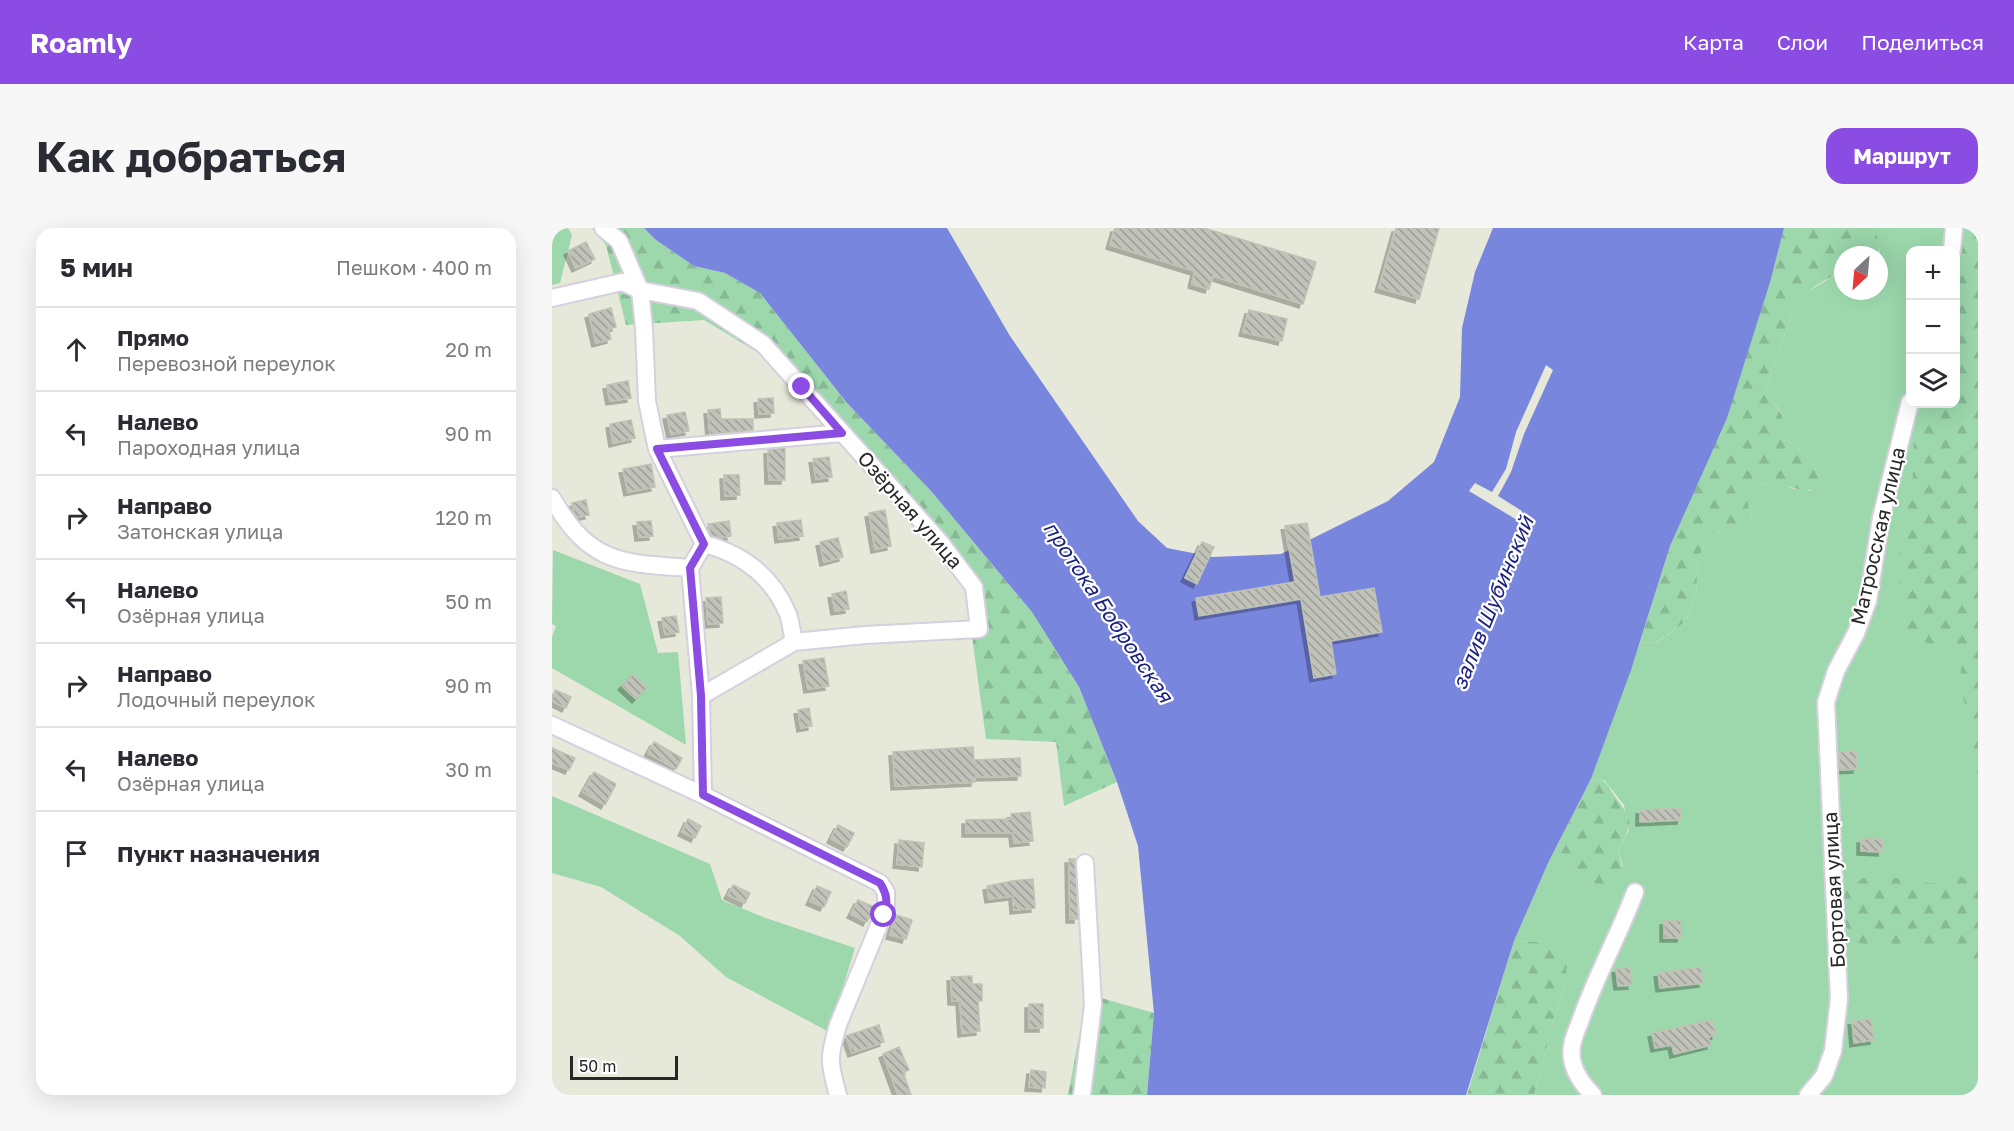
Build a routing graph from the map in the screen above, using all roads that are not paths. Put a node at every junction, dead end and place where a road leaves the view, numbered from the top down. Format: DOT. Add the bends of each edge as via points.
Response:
graph roads {
  1 [pos="603,228"];
  2 [pos="1954,228"];
  3 [pos="1952,246"];
  4 [pos="640,290"];
  5 [pos="552,298"];
  6 [pos="1909,408"];
  7 [pos="842,433"];
  8 [pos="657,449"];
  9 [pos="552,498"];
  10 [pos="704,544"];
  11 [pos="690,568"];
  12 [pos="794,642"];
  13 [pos="701,696"];
  14 [pos="1826,702"];
  15 [pos="552,725"];
  16 [pos="703,795"];
  17 [pos="1085,863"];
  18 [pos="1635,892"];
  19 [pos="1816,1088"];
  20 [pos="838,1095"];
  21 [pos="1082,1095"];
  22 [pos="1593,1095"];
  1 -- 4 [label="street" via="619,241"];
  2 -- 3 [label="street"];
  4 -- 5 [label="street, Озёрная улица" via="622,282"];
  4 -- 7 [label="street, Озёрная улица" via="698,301 763,344"];
  4 -- 8 [label="street" via="647,401"];
  6 -- 14 [label="street, Матросская улица" via="1881,518 1868,601"];
  7 -- 8 [label="street"];
  7 -- 12 [label="street, Озёрная улица" via="974,586 979,629"];
  8 -- 10 [label="street"];
  9 -- 11 [label="street" via="576,534 599,552 632,564"];
  10 -- 11 [label="street"];
  10 -- 12 [label="street" via="733,554 762,575 788,615"];
  11 -- 13 [label="street"];
  12 -- 13 [label="street"];
  13 -- 16 [label="street"];
  14 -- 19 [label="street, Бортовая улица" via="1839,999 1833,1051"];
  15 -- 16 [label="street"];
  16 -- 20 [label="street" via="880,883 886,892 886,908 832,1045 830,1065"];
  17 -- 21 [label="street" via="1093,1005"];
  18 -- 22 [label="street" via="1572,1046 1573,1067"];
}
